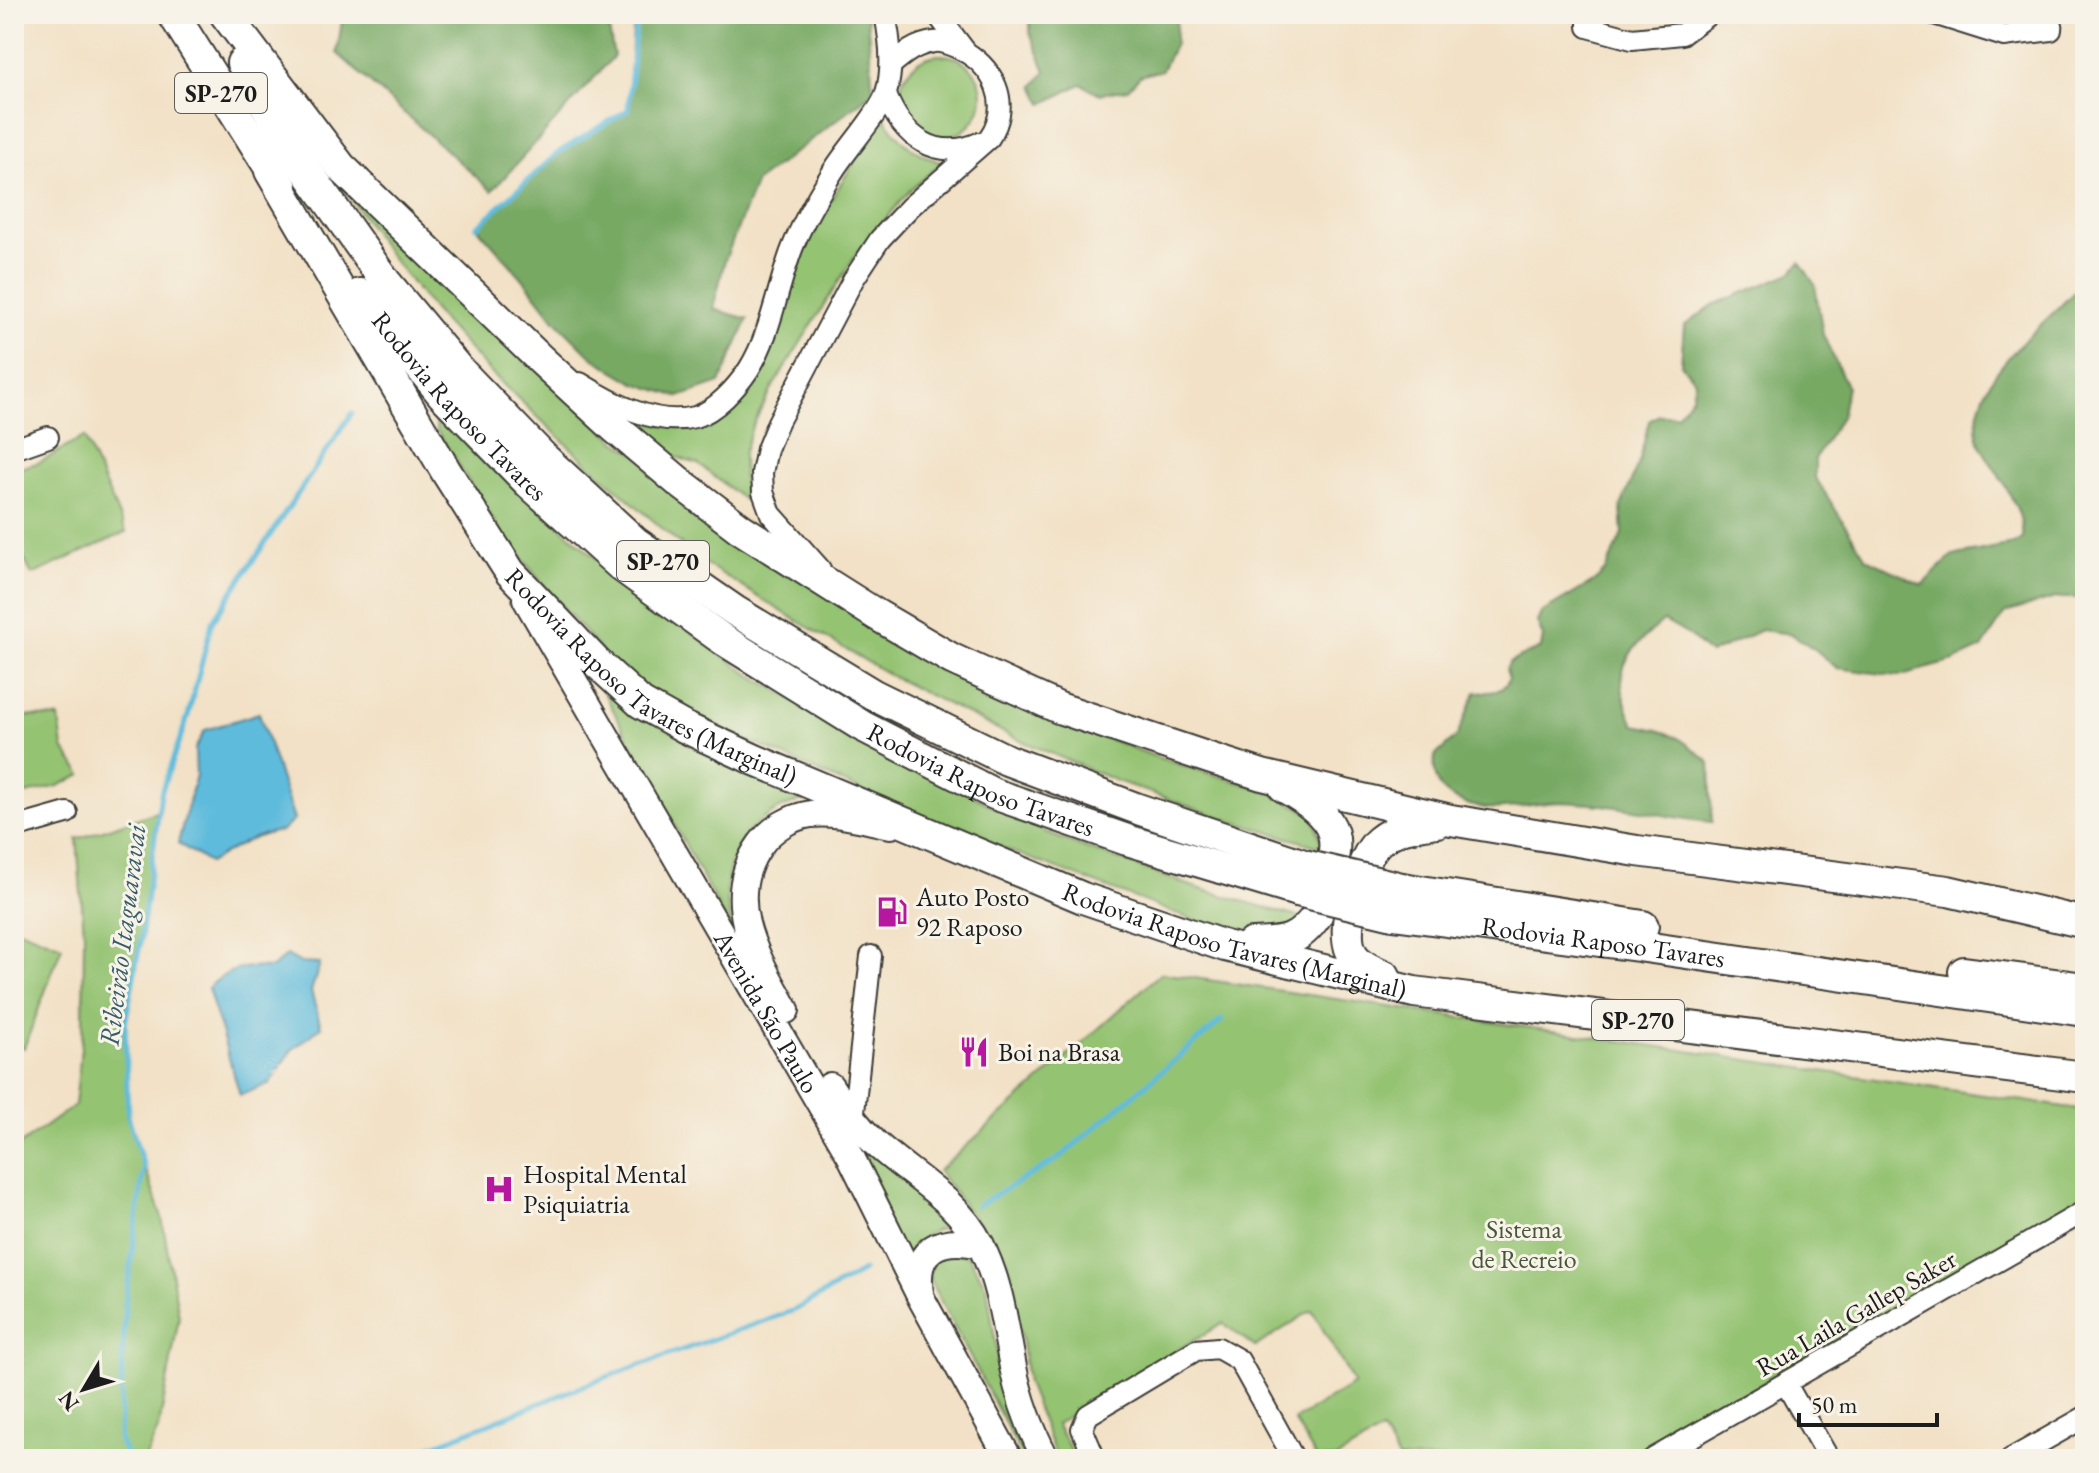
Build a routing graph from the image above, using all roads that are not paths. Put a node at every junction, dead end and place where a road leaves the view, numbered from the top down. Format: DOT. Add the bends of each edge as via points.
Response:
graph roads {
  1 [pos="173,14"];
  2 [pos="214,14"];
  3 [pos="225,14"];
  4 [pos="885,14"];
  5 [pos="937,14"];
  6 [pos="1588,14"];
  7 [pos="1709,14"];
  8 [pos="1934,14"];
  9 [pos="2052,14"];
  10 [pos="966,52"];
  11 [pos="891,65"];
  12 [pos="886,95"];
  13 [pos="989,138"];
  14 [pos="270,171"];
  15 [pos="539,358"];
  16 [pos="48,437"];
  17 [pos="14,449"];
  18 [pos="510,572"];
  19 [pos="838,590"];
  20 [pos="1262,775"];
  21 [pos="67,813"];
  22 [pos="1451,820"];
  23 [pos="14,828"];
  24 [pos="922,831"];
  25 [pos="1300,878"];
  26 [pos="1948,891"];
  27 [pos="1398,901"];
  28 [pos="2085,909"];
  29 [pos="2085,923"];
  30 [pos="1225,946"];
  31 [pos="871,956"];
  32 [pos="2085,988"];
  33 [pos="1414,992"];
  34 [pos="2085,1011"];
  35 [pos="2075,1074"];
  36 [pos="853,1121"];
  37 [pos="2085,1211"];
  38 [pos="981,1245"];
  39 [pos="921,1298"];
  40 [pos="1786,1384"];
  41 [pos="2085,1417"];
  42 [pos="1009,1459"];
  43 [pos="1046,1459"];
  44 [pos="1095,1459"];
  45 [pos="1294,1459"];
  46 [pos="1653,1459"];
  47 [pos="1829,1459"];
  48 [pos="2011,1459"];
  1 -- 14 [label="highway, Rodovia Raposo Tavares / SP-270"];
  2 -- 25 [label="highway, Rodovia Raposo Tavares / SP-270" via="288,144 385,281 459,370 635,542 735,611 874,695 1007,760"];
  3 -- 15 [label="highway, SP-270" via="341,167"];
  4 -- 11 [label="street"];
  5 -- 10 [label="street"];
  6 -- 7 [label="street" via="1588,27 1632,39 1682,34"];
  8 -- 9 [label="street" via="2004,36 2051,30"];
  10 -- 11 [label="street" via="938,41 920,45"];
  10 -- 13 [label="street" via="991,74 1000,99 997,127"];
  11 -- 12 [label="street"];
  12 -- 13 [label="street" via="907,131 937,148 962,150"];
  12 -- 15 [label="street" via="809,214 749,369 716,405 696,417 658,418 603,397"];
  13 -- 19 [label="street" via="880,239 853,280 767,449 763,492 771,514"];
  14 -- 18 [label="highway, Rodovia Raposo Tavares (Marginal) / SP-270"];
  14 -- 25 [label="highway, Rodovia Raposo Tavares / SP-270" via="363,299 442,394 621,566 722,639 862,726 994,794 1127,840"];
  15 -- 19 [label="highway, SP-270" via="679,482 741,529"];
  16 -- 17 [label="street"];
  18 -- 24 [label="highway, Rodovia Raposo Tavares (Marginal) / SP-270" via="641,703 755,760"];
  18 -- 39 [label="main road, Avenida São Paulo" via="850,1155"];
  19 -- 20 [label="highway, SP-270" via="952,659 1059,708"];
  20 -- 22 [label="highway, SP-270"];
  20 -- 30 [label="highway" via="1325,816 1337,845 1317,915 1295,939"];
  21 -- 23 [label="street"];
  22 -- 26 [label="highway, SP-270" via="1637,851"];
  22 -- 33 [label="highway" via="1393,831 1376,843 1365,857 1348,920 1348,942 1358,962"];
  24 -- 30 [label="highway, Rodovia Raposo Tavares (Marginal) / SP-270" via="1083,898"];
  24 -- 36 [label="main road, Avenida São Paulo" via="836,815 797,817 764,839 747,872 743,910 751,947"];
  25 -- 27 [label="highway, Rodovia Raposo Tavares / SP-270, bridge"];
  26 -- 28 [label="street"];
  26 -- 29 [label="highway, SP-270"];
  27 -- 32 [label="highway, Rodovia Raposo Tavares / SP-270" via="1651,928"];
  27 -- 34 [label="highway, Rodovia Raposo Tavares / SP-270" via="1638,946"];
  30 -- 33 [label="highway, Rodovia Raposo Tavares (Marginal) / SP-270"];
  31 -- 36 [label="street"];
  33 -- 35 [label="highway, Rodovia Raposo Tavares (Marginal) / SP-270"];
  36 -- 38 [label="main road, Avenida São Paulo" via="964,1219"];
  37 -- 40 [label="street, Rua Laila Gallep Saker"];
  38 -- 39 [label="main road" via="960,1240 931,1249 917,1274"];
  38 -- 43 [label="main road, Avenida São Paulo" via="1006,1321 1030,1427"];
  39 -- 42 [label="main road, Avenida São Paulo"];
  40 -- 46 [label="street, Rua Laila Gallep Saker"];
  40 -- 47 [label="street"];
  41 -- 48 [label="street"];
  44 -- 45 [label="street" via="1082,1429 1088,1415 1196,1350 1218,1348 1239,1360"];
}
